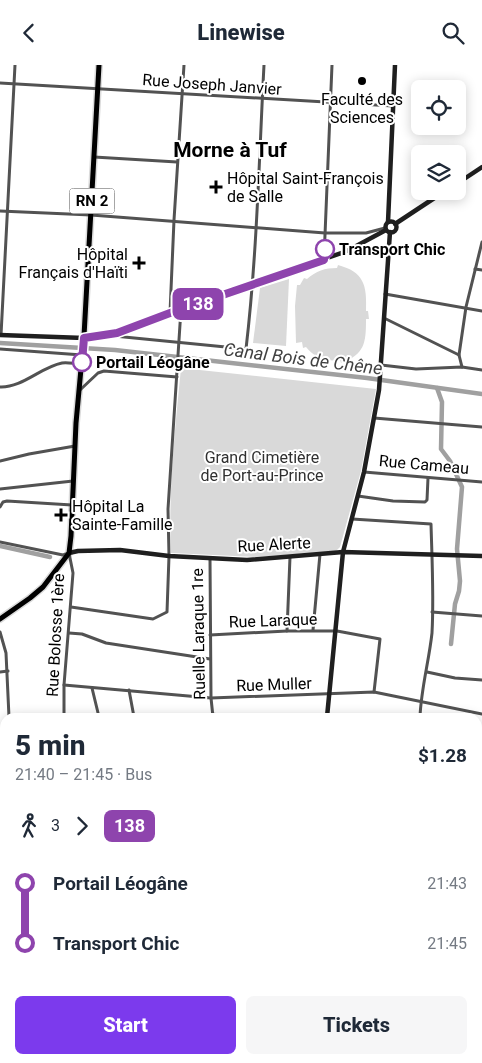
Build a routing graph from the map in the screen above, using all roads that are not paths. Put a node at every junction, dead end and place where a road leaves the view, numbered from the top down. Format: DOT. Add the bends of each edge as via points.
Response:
graph roads {
  1 [pos="15,65"];
  2 [pos="99,65"];
  3 [pos="184,65"];
  4 [pos="264,65"];
  5 [pos="332,65"];
  6 [pos="396,65"];
  7 [pos="0,83"];
  8 [pos="14,84"];
  9 [pos="98,89"];
  10 [pos="183,95"];
  11 [pos="262,100"];
  12 [pos="330,104"];
  13 [pos="393,106"];
  14 [pos="94,157"];
  15 [pos="177,162"];
  16 [pos="482,167"];
  17 [pos="466,178"];
  18 [pos="431,200"];
  19 [pos="0,211"];
  20 [pos="8,212"];
  21 [pos="91,215"];
  22 [pos="174,220"];
  23 [pos="388,222"];
  24 [pos="395,224"];
  25 [pos="257,227"];
  26 [pos="387,230"];
  27 [pos="326,233"];
  28 [pos="482,242"];
  29 [pos="324,260"];
  30 [pos="475,269"];
  31 [pos="482,270"];
  32 [pos="253,284"];
  33 [pos="384,294"];
  34 [pos="466,307"];
  35 [pos="182,309"];
  36 [pos="482,311"];
  37 [pos="170,313"];
  38 [pos="384,318"];
  39 [pos="1,335"];
  40 [pos="105,335"];
  41 [pos="84,340"];
  42 [pos="180,343"];
  43 [pos="0,349"];
  44 [pos="82,354"];
  45 [pos="459,355"];
  46 [pos="82,364"];
  47 [pos="381,365"];
  48 [pos="462,367"];
  49 [pos="482,370"];
  50 [pos="177,377"];
  51 [pos="0,387"];
  52 [pos="79,391"];
  53 [pos="374,418"];
  54 [pos="482,427"];
  55 [pos="75,446"];
  56 [pos="0,461"];
  57 [pos="364,471"];
  58 [pos="428,478"];
  59 [pos="74,481"];
  60 [pos="482,482"];
  61 [pos="0,489"];
  62 [pos="358,496"];
  63 [pos="72,505"];
  64 [pos="0,507"];
  65 [pos="352,519"];
  66 [pos="0,543"];
  67 [pos="343,552"];
  68 [pos="69,553"];
  69 [pos="320,554"];
  70 [pos="432,555"];
  71 [pos="482,556"];
  72 [pos="169,557"];
  73 [pos="290,557"];
  74 [pos="210,559"];
  75 [pos="71,607"];
  76 [pos="432,612"];
  77 [pos="482,616"];
  78 [pos="0,619"];
  79 [pos="313,630"];
  80 [pos="287,631"];
  81 [pos="337,631"];
  82 [pos="0,632"];
  83 [pos="69,633"];
  84 [pos="210,635"];
  85 [pos="210,659"];
  86 [pos="8,671"];
  87 [pos="0,672"];
  88 [pos="427,672"];
  89 [pos="482,680"];
  90 [pos="64,685"];
  91 [pos="92,687"];
  92 [pos="129,690"];
  93 [pos="374,692"];
  94 [pos="329,695"];
  95 [pos="211,698"];
  96 [pos="421,701"];
  97 [pos="9,713"];
  98 [pos="64,713"];
  99 [pos="97,713"];
  100 [pos="133,713"];
  101 [pos="213,713"];
  102 [pos="327,713"];
  103 [pos="420,713"];
  104 [pos="476,713"];
  1 -- 8 [label="street"];
  2 -- 9 [label="main road, RN 2"];
  3 -- 10 [label="street"];
  4 -- 11 [label="street"];
  5 -- 12 [label="street"];
  6 -- 13 [label="street"];
  7 -- 8 [label="street, Rue Joseph Janvier"];
  8 -- 9 [label="street, Rue Joseph Janvier"];
  8 -- 20 [label="street"];
  9 -- 10 [label="street, Rue Joseph Janvier"];
  9 -- 14 [label="main road, RN 2"];
  10 -- 11 [label="street, Rue Joseph Janvier"];
  10 -- 15 [label="street"];
  11 -- 12 [label="street, Rue Joseph Janvier"];
  11 -- 25 [label="street"];
  12 -- 13 [label="street, Rue Joseph Janvier"];
  12 -- 27 [label="street"];
  13 -- 23 [label="street"];
  14 -- 15 [label="street"];
  14 -- 21 [label="main road, RN 2"];
  15 -- 22 [label="street"];
  16 -- 17 [label="street"];
  18 -- 24 [label="street"];
  19 -- 20 [label="street"];
  20 -- 21 [label="street"];
  20 -- 39 [label="street"];
  21 -- 22 [label="street"];
  21 -- 41 [label="main road, RN 2"];
  22 -- 25 [label="street"];
  22 -- 37 [label="street"];
  23 -- 24 [label="street"];
  23 -- 26 [label="street"];
  24 -- 26 [label="street" via="395,231"];
  25 -- 27 [label="street"];
  25 -- 32 [label="street"];
  26 -- 27 [label="street"];
  26 -- 29 [label="street"];
  26 -- 33 [label="street"];
  27 -- 29 [label="street"];
  28 -- 30 [label="street"];
  29 -- 32 [label="street"];
  30 -- 31 [label="street"];
  30 -- 34 [label="street"];
  32 -- 35 [label="street"];
  32 -- 42 [label="street" via="246,349"];
  33 -- 34 [label="street"];
  33 -- 38 [label="street"];
  34 -- 36 [label="street"];
  34 -- 45 [label="street"];
  35 -- 37 [label="street"];
  35 -- 42 [label="street"];
  37 -- 40 [label="street"];
  38 -- 45 [label="street"];
  38 -- 47 [label="street"];
  39 -- 41 [label="street"];
  40 -- 41 [label="street"];
  40 -- 42 [label="street"];
  41 -- 44 [label="main road, RN 2"];
  42 -- 50 [label="street"];
  43 -- 44 [label="street"];
  44 -- 46 [label="main road, RN 2"];
  45 -- 48 [label="street"];
  46 -- 51 [label="street" via="56,365 8,387"];
  46 -- 52 [label="main road, RN 2"];
  47 -- 48 [label="street" via="416,369"];
  47 -- 53 [label="street"];
  48 -- 49 [label="street"];
  50 -- 52 [label="street" via="104,371"];
  50 -- 72 [label="street" via="168,509"];
  52 -- 55 [label="main road, RN 2"];
  53 -- 54 [label="street"];
  53 -- 57 [label="street"];
  55 -- 56 [label="street"];
  55 -- 59 [label="main road, RN 2"];
  57 -- 58 [label="street, Rue Cameau"];
  57 -- 62 [label="street"];
  58 -- 60 [label="street, Rue Cameau"];
  58 -- 62 [label="street" via="425,502"];
  59 -- 61 [label="street"];
  59 -- 63 [label="main road, RN 2"];
  62 -- 65 [label="street"];
  63 -- 64 [label="street" via="3,502"];
  63 -- 68 [label="main road, RN 2"];
  65 -- 67 [label="street"];
  65 -- 70 [label="street" via="431,524"];
  66 -- 68 [label="street" via="63,555"];
  67 -- 69 [label="street, Rue Alerte"];
  67 -- 70 [label="street, Rue Alerte"];
  67 -- 81 [label="street"];
  68 -- 72 [label="street, Rue Alerte" via="120,550"];
  68 -- 75 [label="street, Rue Bolosse 1ère" via="73,573"];
  68 -- 78 [label="main road" via="48,581"];
  69 -- 73 [label="street, Rue Alerte"];
  69 -- 79 [label="street"];
  70 -- 71 [label="street, Rue Alerte"];
  70 -- 76 [label="street"];
  72 -- 74 [label="street, Rue Alerte"];
  72 -- 75 [label="street" via="167,612 158,617 153,619"];
  73 -- 74 [label="street, Rue Alerte"];
  73 -- 80 [label="street"];
  74 -- 84 [label="street, Ruelle Laraque 1re"];
  75 -- 83 [label="street, Rue Bolosse 1ère"];
  76 -- 77 [label="street"];
  76 -- 88 [label="street"];
  79 -- 80 [label="street, Rue Laraque"];
  79 -- 81 [label="street, Rue Laraque"];
  80 -- 84 [label="street, Rue Laraque"];
  81 -- 93 [label="street, Rue Laraque" via="380,639"];
  81 -- 94 [label="street"];
  82 -- 86 [label="street"];
  83 -- 85 [label="street" via="106,643"];
  83 -- 90 [label="street, Rue Bolosse 1ère"];
  84 -- 85 [label="street, Ruelle Laraque 1re"];
  85 -- 95 [label="street, Ruelle Laraque 1re"];
  86 -- 87 [label="street"];
  86 -- 97 [label="street"];
  88 -- 89 [label="street"];
  88 -- 96 [label="street"];
  90 -- 91 [label="street, Rue Muller"];
  90 -- 98 [label="street, Rue Bolosse 1ère"];
  91 -- 92 [label="street, Rue Muller"];
  91 -- 99 [label="street"];
  92 -- 95 [label="street, Rue Muller"];
  92 -- 100 [label="street"];
  93 -- 94 [label="street, Rue Muller"];
  93 -- 96 [label="street, Rue Muller"];
  94 -- 95 [label="street, Rue Muller"];
  94 -- 102 [label="street"];
  95 -- 101 [label="street, Ruelle Laraque 1re"];
  96 -- 103 [label="street"];
  96 -- 104 [label="street, Rue Muller"];
}
